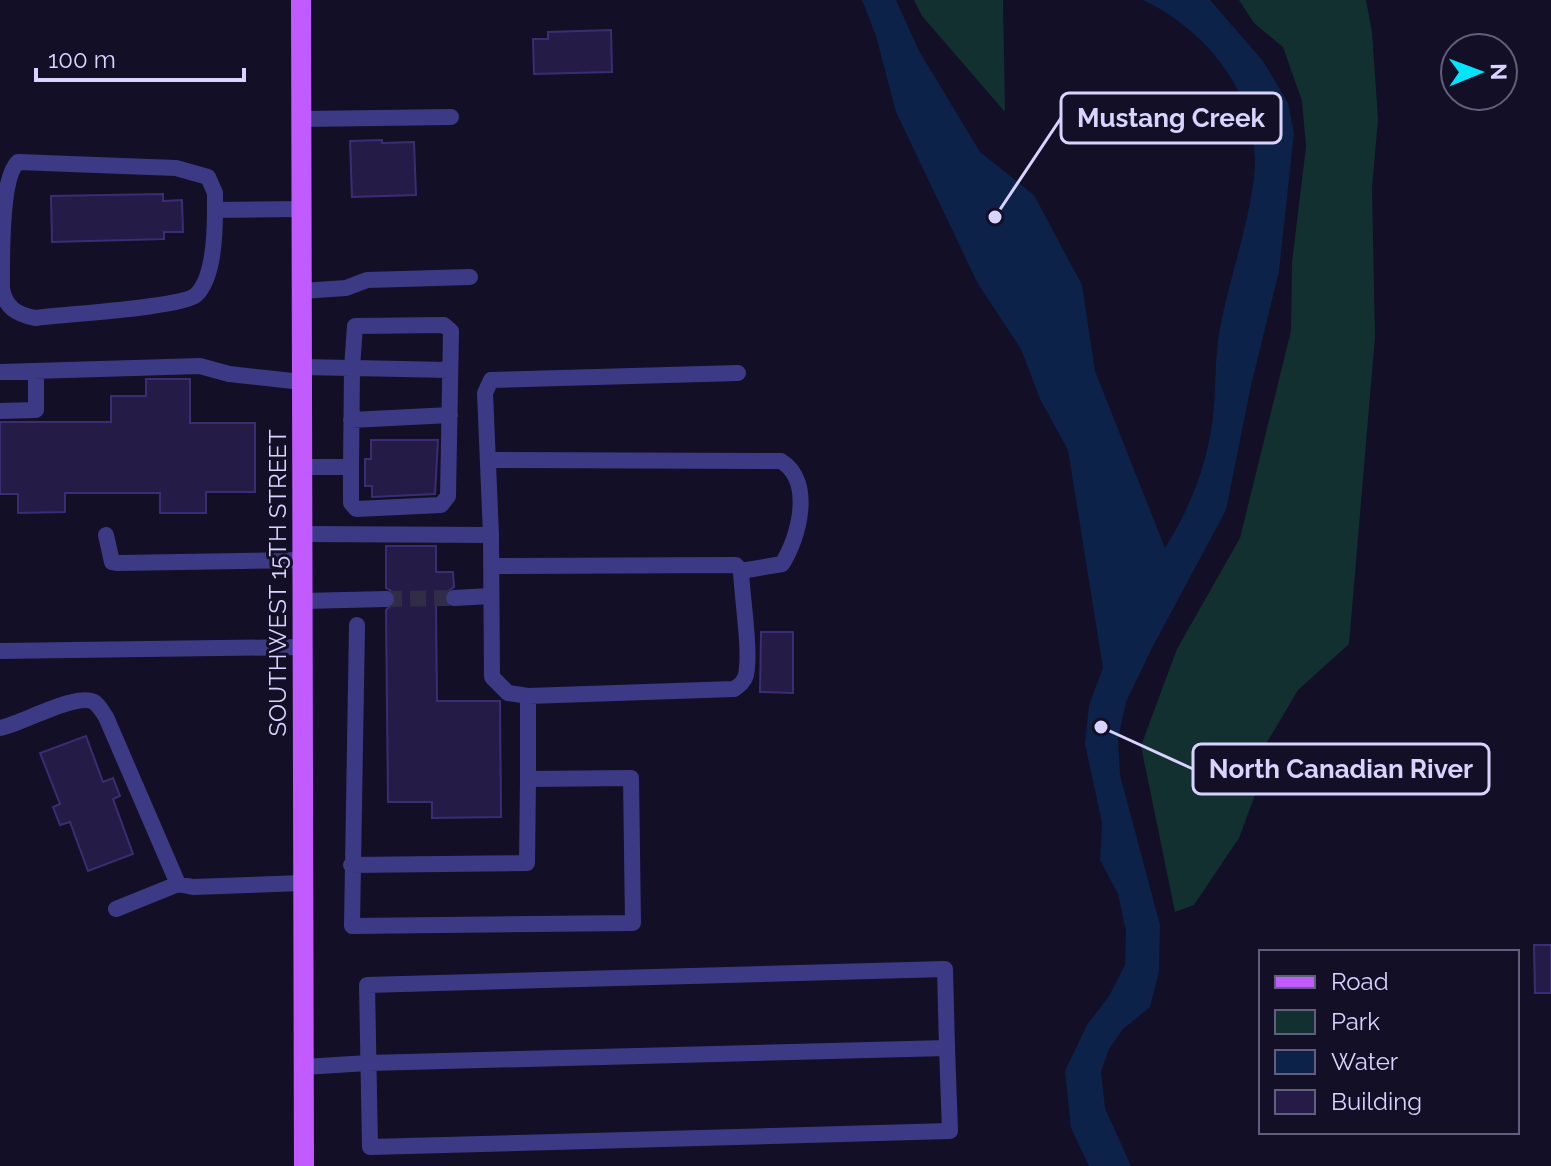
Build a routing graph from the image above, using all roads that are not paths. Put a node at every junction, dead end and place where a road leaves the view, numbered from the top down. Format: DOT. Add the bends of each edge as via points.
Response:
graph roads {
  1 [pos="301,0"];
  2 [pos="451,117"];
  3 [pos="302,119"];
  4 [pos="302,209"];
  5 [pos="215,210"];
  6 [pos="470,277"];
  7 [pos="302,291"];
  8 [pos="352,368"];
  9 [pos="450,370"];
  10 [pos="36,371"];
  11 [pos="0,372"];
  12 [pos="738,373"];
  13 [pos="302,374"];
  14 [pos="0,411"];
  15 [pos="450,415"];
  16 [pos="351,420"];
  17 [pos="488,460"];
  18 [pos="302,467"];
  19 [pos="351,467"];
  20 [pos="303,534"];
  21 [pos="106,535"];
  22 [pos="491,535"];
  23 [pos="303,560"];
  24 [pos="491,566"];
  25 [pos="741,571"];
  26 [pos="491,596"];
  27 [pos="454,598"];
  28 [pos="386,599"];
  29 [pos="303,601"];
  30 [pos="357,625"];
  31 [pos="303,647"];
  32 [pos="0,651"];
  33 [pos="528,696"];
  34 [pos="0,728"];
  35 [pos="528,779"];
  36 [pos="351,865"];
  37 [pos="303,883"];
  38 [pos="178,884"];
  39 [pos="116,909"];
  40 [pos="947,1048"];
  41 [pos="368,1063"];
  42 [pos="304,1067"];
  43 [pos="304,1166"];
  1 -- 3 [label="main road, SOUTHWEST 15TH STREET"];
  2 -- 3 [label="lane"];
  3 -- 4 [label="main road, SOUTHWEST 15TH STREET"];
  4 -- 5 [label="lane"];
  4 -- 7 [label="main road, SOUTHWEST 15TH STREET"];
  5 -- 5 [label="lane" via="208,177 188,170 18,162 6,174 2,200 5,303 18,314 35,318 171,306 196,295 206,274"];
  6 -- 7 [label="lane" via="367,280 346,288"];
  7 -- 13 [label="main road, SOUTHWEST 15TH STREET"];
  8 -- 9 [label="lane"];
  8 -- 9 [label="lane" via="352,330 358,323 444,325 451,331"];
  8 -- 13 [label="lane"];
  8 -- 16 [label="lane"];
  9 -- 15 [label="lane"];
  10 -- 11 [label="lane"];
  10 -- 13 [label="lane" via="200,366 229,374"];
  10 -- 14 [label="lane" via="36,410"];
  12 -- 17 [label="lane" via="491,380 485,393"];
  13 -- 18 [label="main road, SOUTHWEST 15TH STREET"];
  15 -- 16 [label="lane"];
  15 -- 19 [label="lane" via="448,496 441,505 353,508"];
  16 -- 19 [label="lane"];
  17 -- 22 [label="lane"];
  17 -- 25 [label="lane" via="781,461 795,477 800,503 795,543 782,564"];
  18 -- 19 [label="lane"];
  18 -- 20 [label="main road, SOUTHWEST 15TH STREET"];
  20 -- 22 [label="lane"];
  20 -- 23 [label="main road, SOUTHWEST 15TH STREET"];
  21 -- 23 [label="lane" via="112,562 118,563"];
  22 -- 24 [label="lane"];
  23 -- 29 [label="main road, SOUTHWEST 15TH STREET"];
  24 -- 25 [label="lane" via="723,563"];
  24 -- 26 [label="lane"];
  25 -- 33 [label="lane" via="746,673 734,689"];
  26 -- 27 [label="lane"];
  26 -- 33 [label="lane" via="492,677 508,693"];
  28 -- 29 [label="lane"];
  29 -- 31 [label="main road, SOUTHWEST 15TH STREET"];
  30 -- 36 [label="lane"];
  31 -- 32 [label="lane"];
  31 -- 37 [label="main road, SOUTHWEST 15TH STREET"];
  33 -- 35 [label="lane"];
  34 -- 38 [label="lane" via="70,702 95,702"];
  35 -- 36 [label="lane" via="527,863"];
  35 -- 36 [label="lane" via="631,778 633,923 352,926"];
  37 -- 38 [label="lane"];
  37 -- 42 [label="main road, SOUTHWEST 15TH STREET"];
  38 -- 39 [label="lane"];
  40 -- 41 [label="lane"];
  40 -- 41 [label="lane" via="945,969 914,969 367,985"];
  40 -- 41 [label="lane" via="950,1131 402,1147 370,1147"];
  41 -- 42 [label="lane"];
  42 -- 43 [label="main road, SOUTHWEST 15TH STREET"];
}
